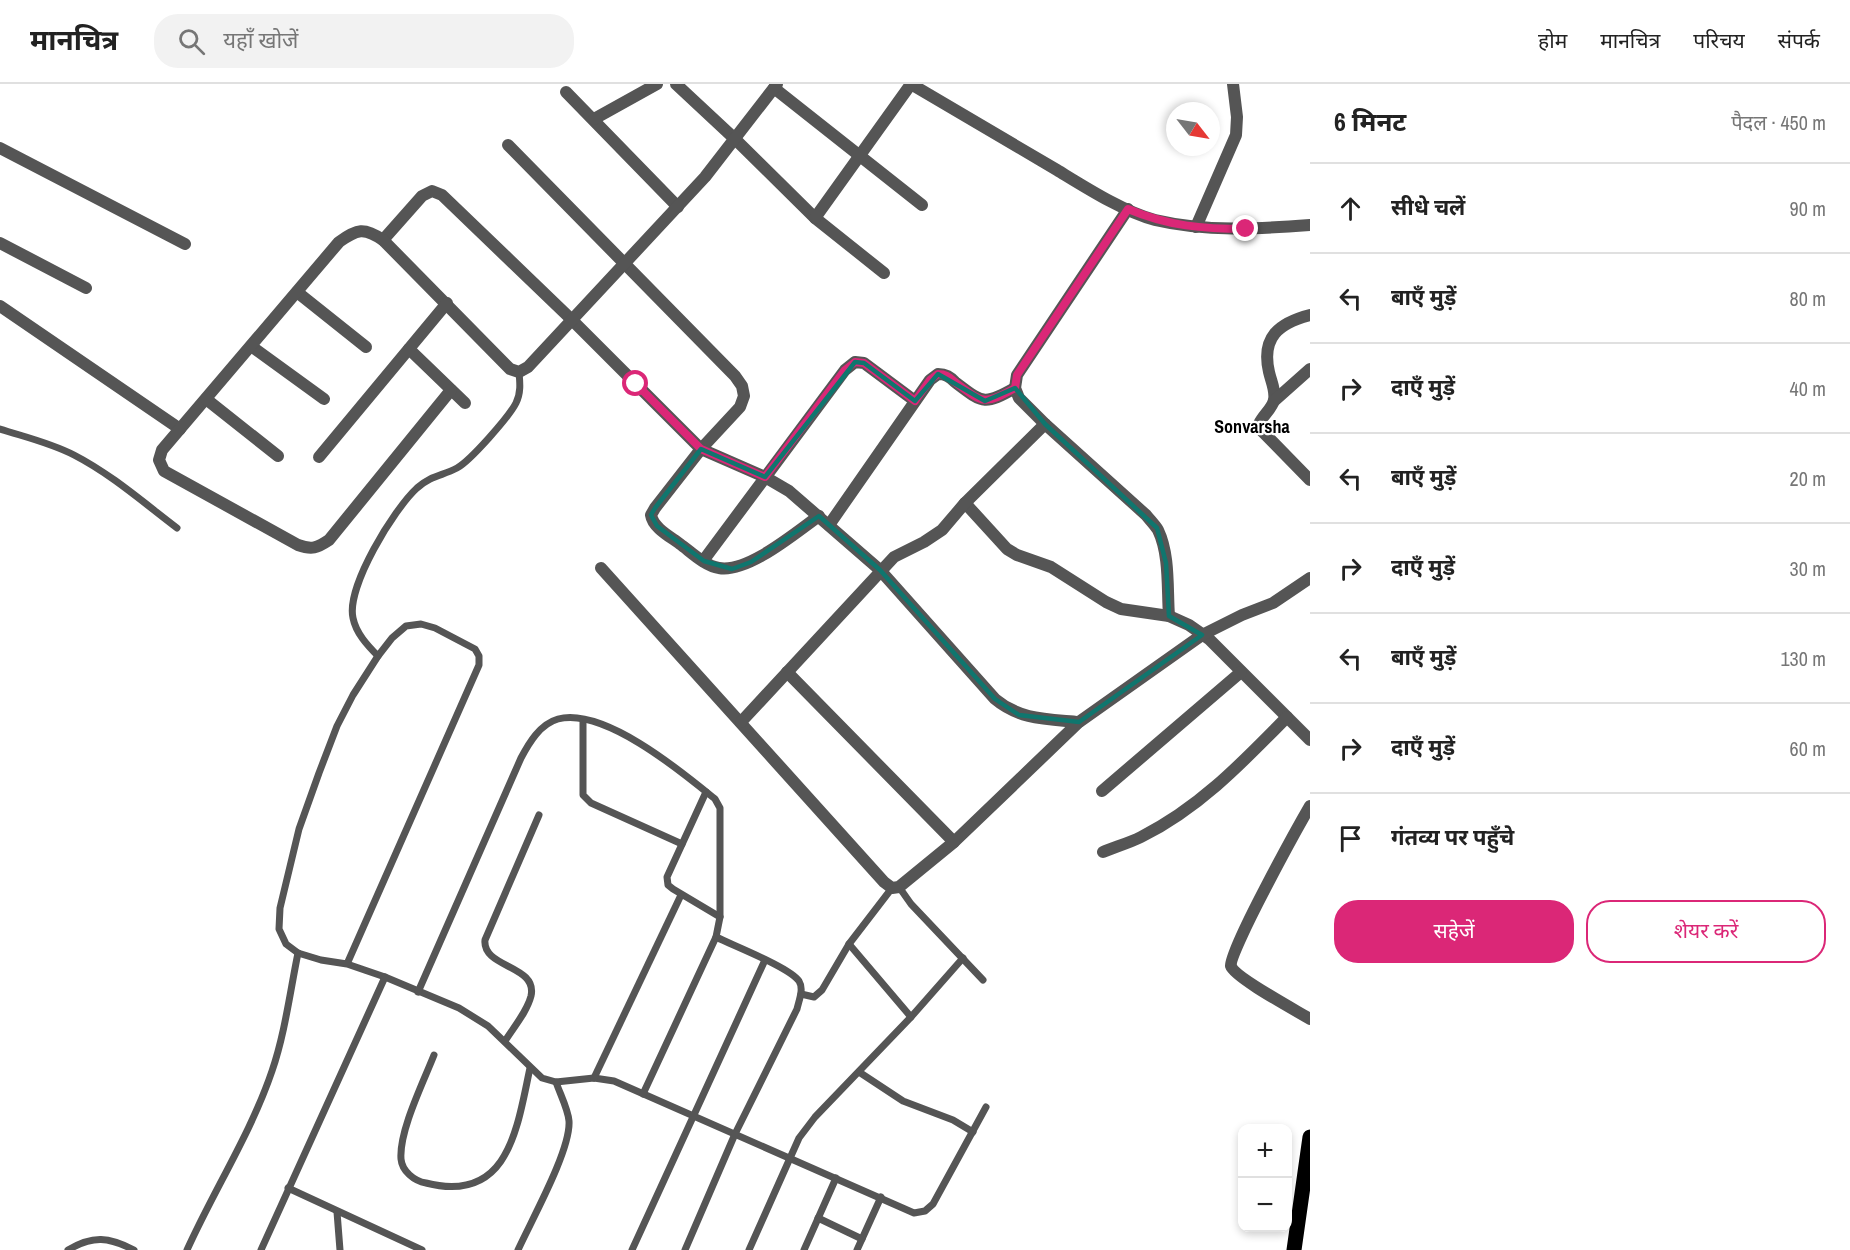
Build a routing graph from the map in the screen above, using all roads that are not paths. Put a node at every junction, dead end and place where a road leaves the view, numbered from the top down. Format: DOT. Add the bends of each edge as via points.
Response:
graph roads {
  1 [pos="657,84"];
  2 [pos="676,84"];
  3 [pos="911,84"];
  4 [pos="1233,84"];
  5 [pos="776,86"];
  6 [pos="566,92"];
  7 [pos="594,119"];
  8 [pos="736,140"];
  9 [pos="508,145"];
  10 [pos="0,148"];
  11 [pos="859,156"];
  12 [pos="922,205"];
  13 [pos="678,207"];
  14 [pos="1128,209"];
  15 [pos="815,218"];
  16 [pos="1310,225"];
  17 [pos="1196,227"];
  18 [pos="383,240"];
  19 [pos="0,243"];
  20 [pos="185,244"];
  21 [pos="625,262"];
  22 [pos="884,273"];
  23 [pos="86,288"];
  24 [pos="297,292"];
  25 [pos="447,303"];
  26 [pos="0,306"];
  27 [pos="1310,315"];
  28 [pos="571,319"];
  29 [pos="251,346"];
  30 [pos="366,347"];
  31 [pos="409,349"];
  32 [pos="1310,369"];
  33 [pos="519,372"];
  34 [pos="1015,388"];
  35 [pos="451,390"];
  36 [pos="206,399"];
  37 [pos="324,399"];
  38 [pos="915,401"];
  39 [pos="1274,401"];
  40 [pos="465,404"];
  41 [pos="1045,424"];
  42 [pos="0,429"];
  43 [pos="180,429"];
  44 [pos="701,449"];
  45 [pos="278,456"];
  46 [pos="319,457"];
  47 [pos="765,477"];
  48 [pos="1310,480"];
  49 [pos="965,503"];
  50 [pos="819,516"];
  51 [pos="829,525"];
  52 [pos="177,528"];
  53 [pos="703,561"];
  54 [pos="601,568"];
  55 [pos="880,570"];
  56 [pos="1310,578"];
  57 [pos="1169,616"];
  58 [pos="1202,635"];
  59 [pos="378,656"];
  60 [pos="787,672"];
  61 [pos="1241,672"];
  62 [pos="1287,717"];
  63 [pos="583,720"];
  64 [pos="741,722"];
  65 [pos="1079,722"];
  66 [pos="1310,740"];
  67 [pos="1102,791"];
  68 [pos="706,792"];
  69 [pos="1310,806"];
  70 [pos="539,815"];
  71 [pos="954,842"];
  72 [pos="682,844"];
  73 [pos="1102,852"];
  74 [pos="896,888"];
  75 [pos="681,895"];
  76 [pos="720,917"];
  77 [pos="716,937"];
  78 [pos="849,944"];
  79 [pos="298,953"];
  80 [pos="963,958"];
  81 [pos="765,960"];
  82 [pos="347,964"];
  83 [pos="385,977"];
  84 [pos="983,980"];
  85 [pos="418,992"];
  86 [pos="801,994"];
  87 [pos="911,1017"];
  88 [pos="1310,1019"];
  89 [pos="505,1041"];
  90 [pos="434,1056"];
  91 [pos="530,1068"];
  92 [pos="859,1072"];
  93 [pos="594,1078"];
  94 [pos="556,1082"];
  95 [pos="643,1094"];
  96 [pos="986,1107"];
  97 [pos="693,1116"];
  98 [pos="973,1132"];
  99 [pos="735,1134"];
  100 [pos="1310,1137"];
  101 [pos="790,1158"];
  102 [pos="836,1178"];
  103 [pos="288,1188"];
  104 [pos="881,1197"];
  105 [pos="337,1212"];
  106 [pos="818,1218"];
  107 [pos="862,1239"];
  108 [pos="188,1248"];
  109 [pos="68,1250"];
  110 [pos="134,1250"];
  111 [pos="180,1250"];
  112 [pos="261,1250"];
  113 [pos="340,1250"];
  114 [pos="422,1250"];
  115 [pos="518,1250"];
  116 [pos="632,1250"];
  117 [pos="685,1250"];
  118 [pos="749,1250"];
  119 [pos="804,1250"];
  120 [pos="857,1250"];
  121 [pos="1293,1250"];
  1 -- 7 [label="street"];
  2 -- 8 [label="street"];
  3 -- 11 [label="street"];
  3 -- 14 [label="street"];
  4 -- 17 [label="street" via="1236,135"];
  5 -- 8 [label="street"];
  5 -- 11 [label="street"];
  6 -- 7 [label="street"];
  7 -- 13 [label="street"];
  8 -- 13 [label="street"];
  8 -- 15 [label="street"];
  9 -- 21 [label="street"];
  10 -- 20 [label="street"];
  11 -- 12 [label="street"];
  11 -- 15 [label="street"];
  13 -- 21 [label="street"];
  14 -- 17 [label="street" via="1154,220"];
  14 -- 34 [label="street" via="1017,375"];
  15 -- 22 [label="street"];
  16 -- 17 [label="street" via="1263,229"];
  18 -- 24 [label="street" via="362,230 352,233 339,242"];
  18 -- 25 [label="street"];
  18 -- 28 [label="street" via="422,196 432,191 442,195"];
  19 -- 23 [label="street"];
  21 -- 28 [label="street"];
  21 -- 44 [label="street" via="742,386 740,408"];
  24 -- 29 [label="street"];
  24 -- 30 [label="street"];
  25 -- 31 [label="street"];
  25 -- 33 [label="street" via="510,369"];
  26 -- 43 [label="street"];
  27 -- 39 [label="street" via="1282,325 1274,335 1268,364"];
  28 -- 33 [label="street"];
  28 -- 44 [label="street"];
  29 -- 36 [label="street"];
  29 -- 37 [label="street"];
  31 -- 35 [label="street"];
  31 -- 46 [label="street"];
  32 -- 39 [label="street"];
  33 -- 59 [label="lane" via="520,390 511,411 466,462 415,490 371,554 352,604 353,618 365,643"];
  34 -- 38 [label="street" via="985,401 946,374 938,374"];
  34 -- 41 [label="street" via="1019,398"];
  35 -- 40 [label="street"];
  35 -- 43 [label="street" via="329,540 311,549 164,471 159,460 162,450"];
  36 -- 43 [label="street"];
  36 -- 45 [label="street"];
  38 -- 47 [label="street" via="864,363 855,362"];
  38 -- 51 [label="street"];
  39 -- 48 [label="street" via="1259,424 1261,430"];
  41 -- 49 [label="street"];
  41 -- 57 [label="street" via="1157,528 1166,563"];
  42 -- 52 [label="lane" via="76,456"];
  44 -- 47 [label="street"];
  44 -- 53 [label="street" via="651,516 657,526"];
  47 -- 50 [label="street"];
  47 -- 53 [label="street"];
  49 -- 55 [label="street" via="942,530 894,556"];
  49 -- 57 [label="street" via="1017,555 1051,567 1121,609"];
  50 -- 51 [label="street"];
  50 -- 53 [label="street" via="751,562 732,569 717,568"];
  51 -- 55 [label="street"];
  54 -- 64 [label="street"];
  55 -- 60 [label="street"];
  55 -- 65 [label="street" via="1007,709 1019,715"];
  56 -- 58 [label="street" via="1273,603"];
  57 -- 58 [label="street"];
  58 -- 61 [label="street"];
  58 -- 65 [label="street"];
  59 -- 79 [label="lane" via="337,726 299,829 280,908 279,929 286,944"];
  59 -- 82 [label="lane" via="406,626 421,624 435,627 475,649 479,665"];
  60 -- 64 [label="street"];
  60 -- 71 [label="street"];
  61 -- 62 [label="street"];
  61 -- 67 [label="street"];
  62 -- 66 [label="street"];
  62 -- 73 [label="street" via="1214,789 1178,816 1140,838"];
  63 -- 68 [label="lane" via="600,724 658,754"];
  63 -- 72 [label="lane" via="583,795 591,803"];
  63 -- 85 [label="lane" via="556,719 526,748"];
  64 -- 74 [label="street" via="884,882"];
  65 -- 71 [label="street"];
  68 -- 72 [label="lane"];
  68 -- 76 [label="lane" via="720,808"];
  69 -- 88 [label="street" via="1243,934 1231,966 1246,981"];
  70 -- 89 [label="lane" via="485,940 488,954 524,975 531,984 528,1004"];
  71 -- 74 [label="street"];
  72 -- 75 [label="lane" via="667,877 668,885"];
  74 -- 78 [label="lane"];
  74 -- 80 [label="lane"];
  75 -- 76 [label="lane"];
  75 -- 93 [label="lane"];
  76 -- 77 [label="lane"];
  77 -- 81 [label="lane"];
  77 -- 95 [label="lane"];
  78 -- 86 [label="lane" via="822,990 814,997"];
  78 -- 87 [label="lane"];
  79 -- 82 [label="lane"];
  79 -- 108 [label="lane" via="273,1070"];
  80 -- 84 [label="lane"];
  80 -- 87 [label="lane"];
  81 -- 86 [label="lane" via="790,973 800,983"];
  81 -- 97 [label="lane"];
  82 -- 83 [label="lane"];
  83 -- 85 [label="lane"];
  83 -- 103 [label="lane"];
  85 -- 89 [label="lane" via="459,1008"];
  86 -- 99 [label="lane"];
  87 -- 92 [label="lane"];
  89 -- 91 [label="lane"];
  90 -- 91 [label="lane" via="400,1148 401,1163 407,1173 420,1182 442,1187 469,1185 500,1163 518,1124"];
  91 -- 94 [label="lane" via="542,1078"];
  92 -- 98 [label="lane" via="903,1101"];
  92 -- 101 [label="lane" via="815,1117"];
  93 -- 94 [label="lane"];
  93 -- 95 [label="lane" via="614,1081"];
  94 -- 115 [label="lane" via="569,1120 568,1137"];
  95 -- 97 [label="lane"];
  96 -- 98 [label="lane"];
  97 -- 99 [label="lane"];
  97 -- 116 [label="lane"];
  98 -- 104 [label="lane" via="933,1204 925,1211 914,1213"];
  99 -- 101 [label="lane"];
  99 -- 117 [label="lane"];
  100 -- 121 [label="main road"];
  101 -- 102 [label="lane"];
  101 -- 118 [label="lane"];
  102 -- 104 [label="lane"];
  102 -- 106 [label="lane"];
  103 -- 105 [label="lane"];
  103 -- 112 [label="lane"];
  104 -- 107 [label="lane"];
  105 -- 113 [label="lane"];
  105 -- 114 [label="lane"];
  106 -- 107 [label="lane"];
  106 -- 119 [label="lane"];
  107 -- 120 [label="lane"];
  108 -- 111 [label="lane"];
  109 -- 110 [label="lane" via="98,1239 115,1240"];
}
